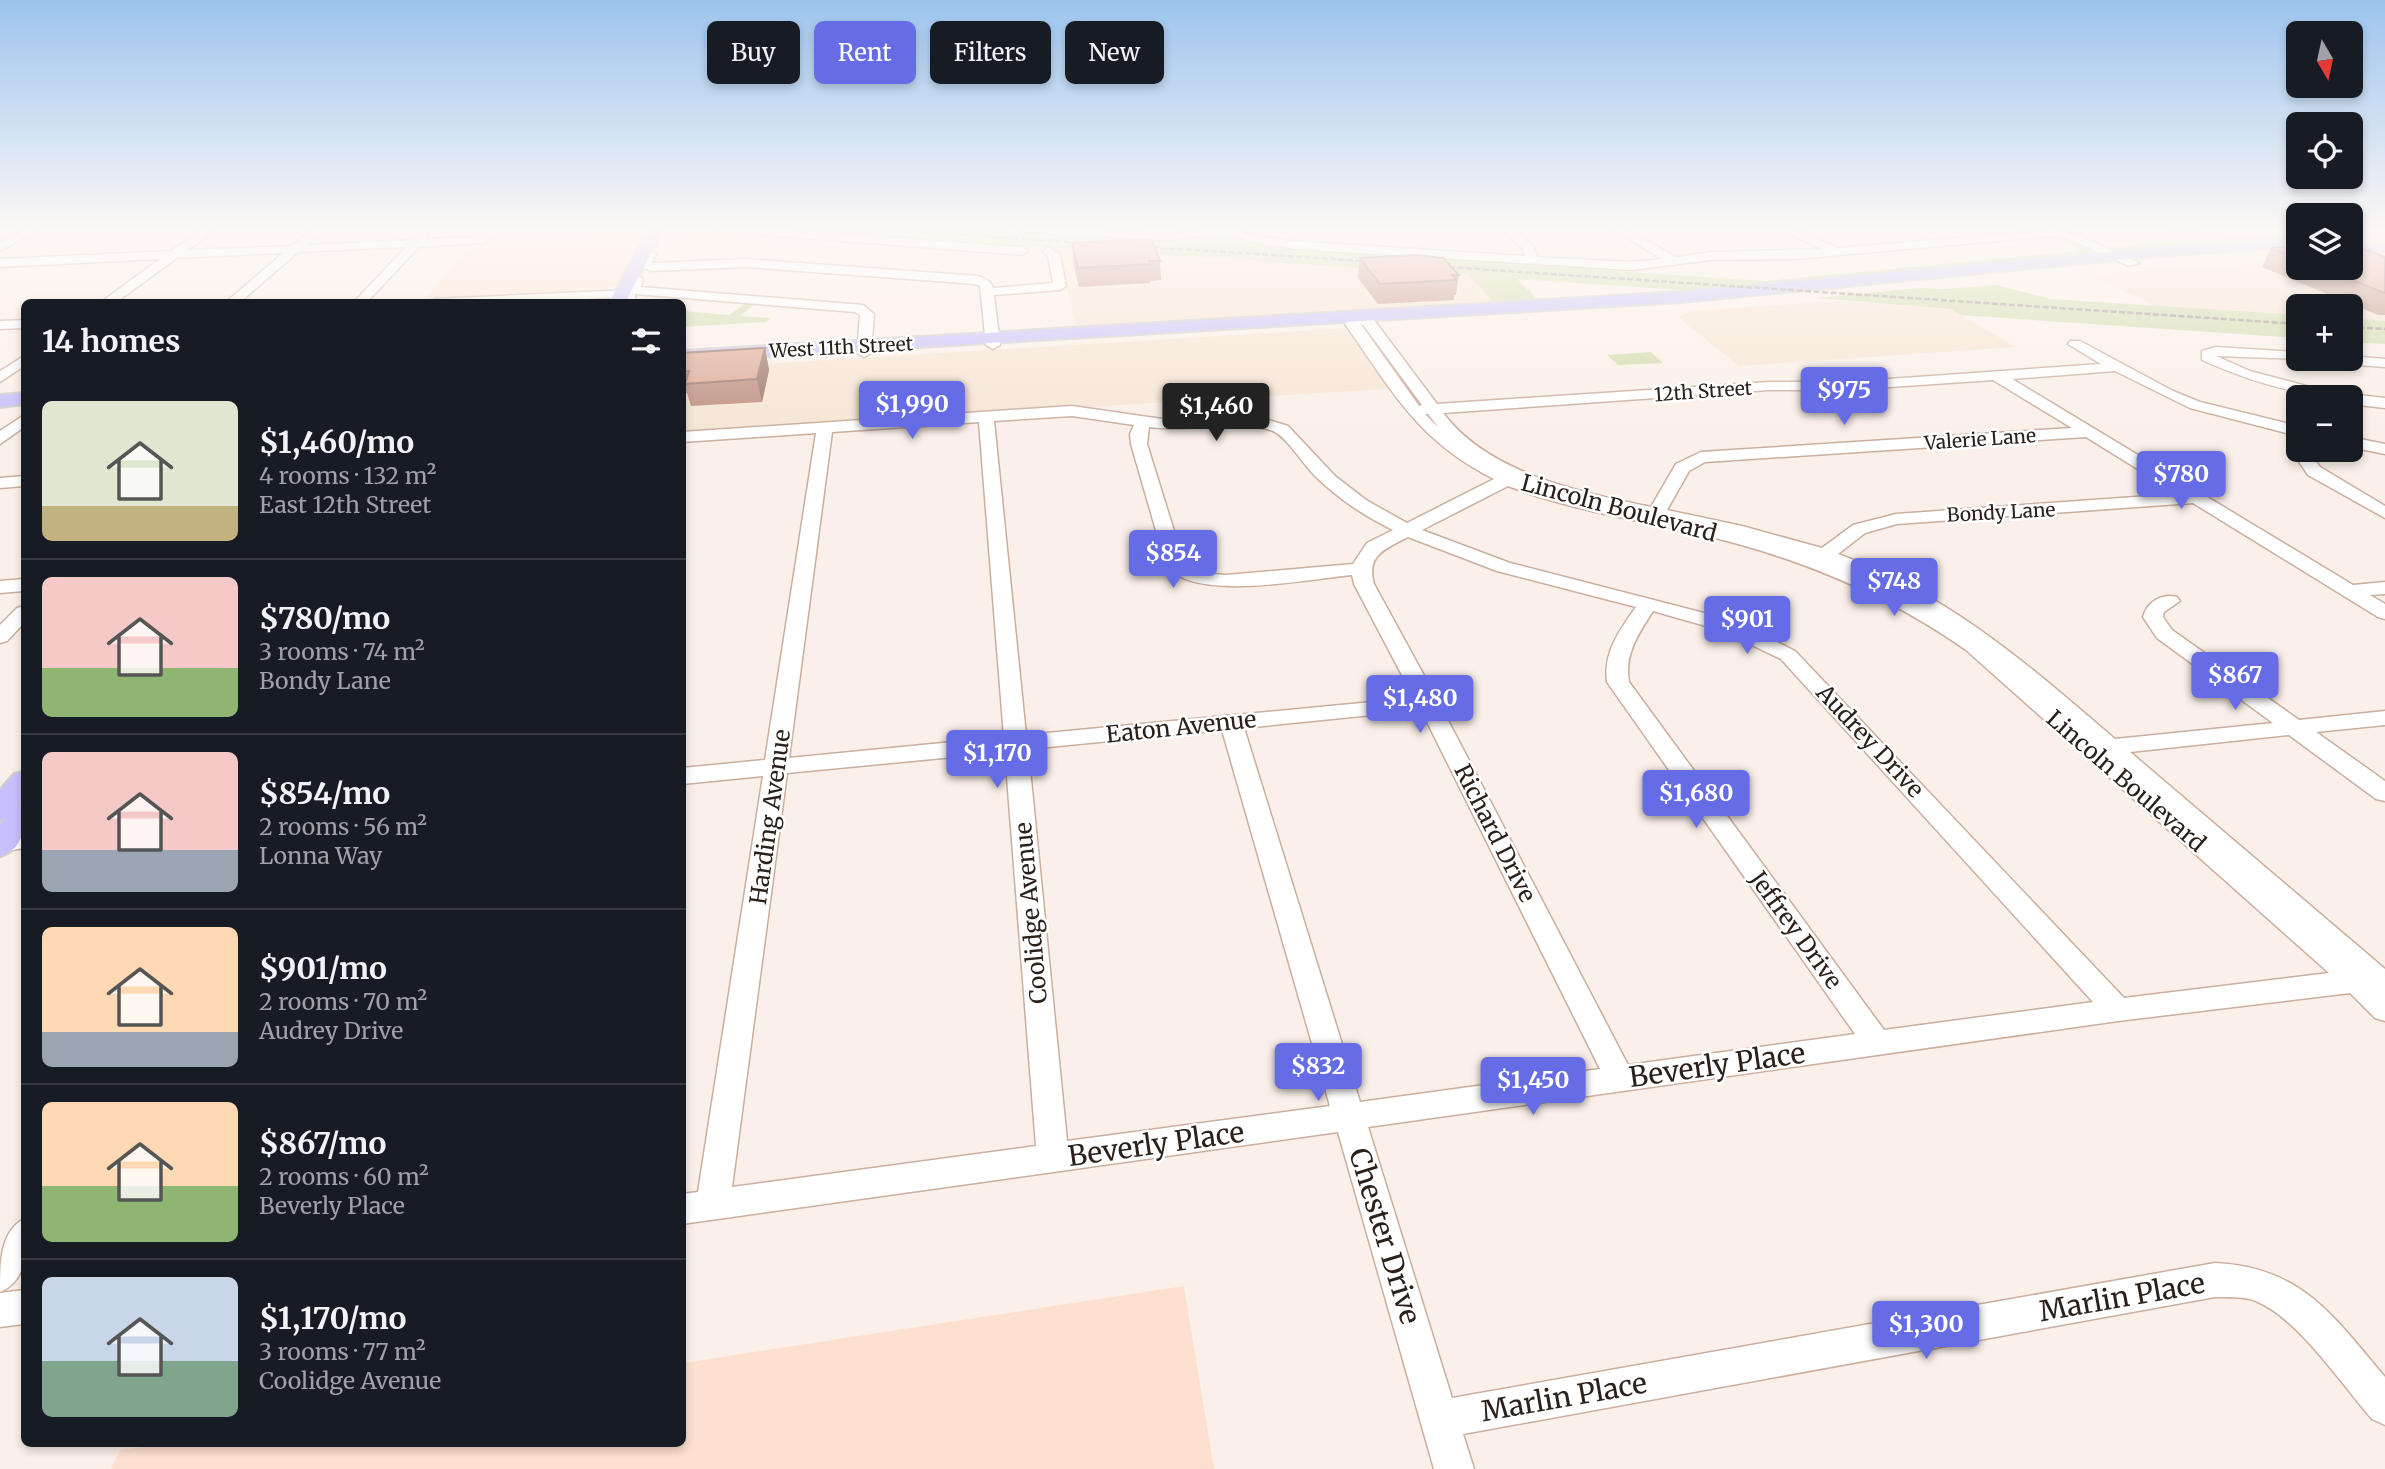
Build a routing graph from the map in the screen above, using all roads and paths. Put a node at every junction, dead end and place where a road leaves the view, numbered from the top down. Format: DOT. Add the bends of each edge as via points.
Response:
graph roads {
  1 [pos="652,297"];
  2 [pos="725,297"];
  3 [pos="988,297"];
  4 [pos="1682,297"];
  5 [pos="1764,297"];
  6 [pos="630,299"];
  7 [pos="1360,321"];
  8 [pos="21,324"];
  9 [pos="0,325"];
  10 [pos="993,342"];
  11 [pos="2075,344"];
  12 [pos="864,350"];
  13 [pos="686,356"];
  14 [pos="2286,356"];
  15 [pos="2363,361"];
  16 [pos="21,362"];
  17 [pos="2385,363"];
  18 [pos="686,365"];
  19 [pos="2118,367"];
  20 [pos="1997,376"];
  21 [pos="0,377"];
  22 [pos="2286,388"];
  23 [pos="21,399"];
  24 [pos="2363,400"];
  25 [pos="0,401"];
  26 [pos="2385,403"];
  27 [pos="1424,410"];
  28 [pos="986,417"];
  29 [pos="1143,421"];
  30 [pos="21,422"];
  31 [pos="2286,427"];
  32 [pos="825,428"];
  33 [pos="2088,432"];
  34 [pos="686,437"];
  35 [pos="0,439"];
  36 [pos="2363,445"];
  37 [pos="2385,449"];
  38 [pos="2306,462"];
  39 [pos="1513,476"];
  40 [pos="21,481"];
  41 [pos="0,483"];
  42 [pos="2196,498"];
  43 [pos="2385,513"];
  44 [pos="1655,515"];
  45 [pos="1407,529"];
  46 [pos="1821,558"];
  47 [pos="1360,569"];
  48 [pos="21,585"];
  49 [pos="0,587"];
  50 [pos="2385,588"];
  51 [pos="2349,591"];
  52 [pos="2170,601"];
  53 [pos="1648,604"];
  54 [pos="2385,613"];
  55 [pos="21,615"];
  56 [pos="0,636"];
  57 [pos="1428,703"];
  58 [pos="2385,718"];
  59 [pos="1230,722"];
  60 [pos="2295,727"];
  61 [pos="1015,743"];
  62 [pos="2099,748"];
  63 [pos="778,766"];
  64 [pos="686,776"];
  65 [pos="21,785"];
  66 [pos="2385,793"];
  67 [pos="0,810"];
  68 [pos="21,821"];
  69 [pos="7,843"];
  70 [pos="2373,982"];
  71 [pos="2118,1010"];
  72 [pos="2385,1010"];
  73 [pos="1877,1044"];
  74 [pos="1620,1079"];
  75 [pos="1349,1116"];
  76 [pos="1053,1159"];
  77 [pos="713,1205"];
  78 [pos="686,1208"];
  79 [pos="21,1240"];
  80 [pos="0,1275"];
  81 [pos="21,1307"];
  82 [pos="0,1310"];
  83 [pos="2385,1406"];
  84 [pos="1439,1419"];
  85 [pos="1454,1469"];
  1 -- 6 [label="street"];
  2 -- 12 [label="street" via="858,308 867,314"];
  3 -- 10 [label="street"];
  4 -- 7 [label="main road, West 11th Street"];
  5 -- 7 [label="main road, West 11th Street"];
  7 -- 10 [label="main road, West 11th Street"];
  7 -- 27 [label="street, Lincoln Boulevard"];
  8 -- 9 [label="street"];
  10 -- 12 [label="main road, West 11th Street"];
  11 -- 19 [label="street"];
  12 -- 13 [label="main road, West 11th Street"];
  12 -- 18 [label="main road, West 11th Street"];
  14 -- 22 [label="street" via="2207,354"];
  15 -- 17 [label="street"];
  16 -- 21 [label="street"];
  19 -- 20 [label="street, 12th Street"];
  19 -- 31 [label="street" via="2195,405"];
  20 -- 27 [label="street, 12th Street" via="1769,386"];
  20 -- 33 [label="street"];
  23 -- 25 [label="main road"];
  24 -- 26 [label="street"];
  27 -- 39 [label="street, Lincoln Boulevard" via="1448,445"];
  28 -- 29 [label="street" via="1072,411"];
  28 -- 32 [label="street"];
  28 -- 61 [label="street, Coolidge Avenue"];
  29 -- 45 [label="street, Audrey Drive" via="1184,426 1269,423 1282,429 1330,481"];
  29 -- 47 [label="street" via="1139,444 1180,571 1198,579 1226,581"];
  30 -- 35 [label="street"];
  32 -- 34 [label="street"];
  32 -- 63 [label="street, Harding Avenue"];
  33 -- 42 [label="street"];
  33 -- 44 [label="street, Valerie Lane" via="1701,457 1682,468"];
  36 -- 37 [label="street"];
  38 -- 43 [label="street"];
  39 -- 44 [label="street, Lincoln Boulevard" via="1557,496"];
  39 -- 45 [label="street"];
  40 -- 41 [label="street"];
  42 -- 46 [label="street, Bondy Lane" via="1896,519 1859,529"];
  42 -- 51 [label="street"];
  44 -- 46 [label="street, Lincoln Boulevard"];
  45 -- 47 [label="street" via="1363,556"];
  45 -- 53 [label="street, Audrey Drive" via="1488,563"];
  46 -- 62 [label="street, Lincoln Boulevard" via="1946,625"];
  47 -- 57 [label="street, Richard Drive"];
  48 -- 49 [label="street"];
  50 -- 51 [label="street"];
  51 -- 54 [label="street"];
  52 -- 60 [label="street" via="2155,609 2153,617 2164,634"];
  53 -- 71 [label="street, Audrey Drive" via="1743,630 1788,655"];
  53 -- 73 [label="street, Jeffrey Drive" via="1620,651 1615,673 1618,682"];
  55 -- 56 [label="street"];
  57 -- 59 [label="street, Eaton Avenue"];
  57 -- 74 [label="street, Richard Drive"];
  58 -- 60 [label="street"];
  59 -- 61 [label="street, Eaton Avenue"];
  59 -- 75 [label="street, Chester Drive"];
  60 -- 62 [label="street"];
  60 -- 66 [label="street"];
  61 -- 63 [label="street, Eaton Avenue"];
  61 -- 76 [label="street, Coolidge Avenue"];
  62 -- 70 [label="street, Lincoln Boulevard"];
  63 -- 64 [label="street, Eaton Avenue"];
  63 -- 77 [label="street, Harding Avenue"];
  65 -- 67 [label="main road"];
  68 -- 69 [label="main road"];
  70 -- 71 [label="street, Beverly Place"];
  70 -- 72 [label="street, Lincoln Boulevard"];
  71 -- 73 [label="street, Beverly Place"];
  73 -- 74 [label="street, Beverly Place"];
  74 -- 75 [label="street, Beverly Place"];
  75 -- 76 [label="street, Beverly Place"];
  75 -- 84 [label="street, Chester Drive"];
  76 -- 77 [label="street, Beverly Place"];
  77 -- 78 [label="street, Beverly Place"];
  79 -- 80 [label="street"];
  81 -- 82 [label="street"];
  83 -- 84 [label="street, Marlin Place" via="2305,1316 2272,1290 2247,1282 2215,1280"];
  84 -- 85 [label="street, Chester Drive"];
}
